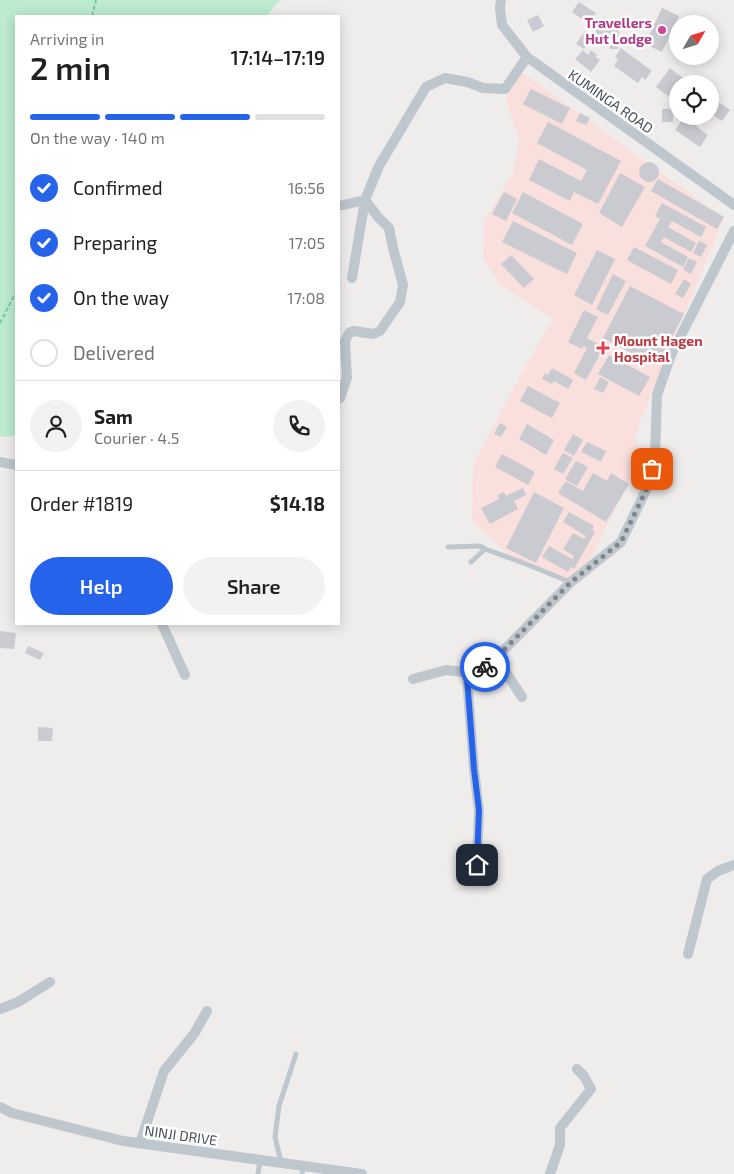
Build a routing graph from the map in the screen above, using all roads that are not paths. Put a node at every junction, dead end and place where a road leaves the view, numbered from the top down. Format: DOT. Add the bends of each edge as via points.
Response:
graph roads {
  1 [pos="501,0"];
  2 [pos="527,58"];
  3 [pos="364,200"];
  4 [pos="734,205"];
  5 [pos="340,206"];
  6 [pos="734,231"];
  7 [pos="352,278"];
  8 [pos="340,398"];
  9 [pos="0,462"];
  10 [pos="15,464"];
  11 [pos="448,547"];
  12 [pos="485,549"];
  13 [pos="471,562"];
  14 [pos="571,582"];
  15 [pos="162,625"];
  16 [pos="492,662"];
  17 [pos="185,675"];
  18 [pos="413,679"];
  19 [pos="522,697"];
  20 [pos="477,865"];
  21 [pos="734,866"];
  22 [pos="688,954"];
  23 [pos="50,982"];
  24 [pos="0,1010"];
  25 [pos="207,1011"];
  26 [pos="296,1054"];
  27 [pos="577,1069"];
  28 [pos="0,1107"];
  29 [pos="140,1143"];
  30 [pos="260,1160"];
  31 [pos="281,1163"];
  32 [pos="303,1170"];
  33 [pos="258,1174"];
  34 [pos="362,1174"];
  35 [pos="550,1174"];
  1 -- 2 [label="street, KUMINGA ROAD" via="502,25"];
  2 -- 3 [label="street" via="505,89 483,88 445,78 426,87 379,166"];
  2 -- 4 [label="street, KUMINGA ROAD"];
  3 -- 5 [label="street"];
  3 -- 7 [label="street"];
  3 -- 8 [label="street" via="389,228 403,285 400,302 380,331 373,334 349,333 345,341 347,378"];
  6 -- 14 [label="street" via="671,355 657,395 655,455 649,484 621,542"];
  9 -- 10 [label="street"];
  11 -- 12 [label="lane" via="480,546"];
  12 -- 13 [label="lane"];
  12 -- 14 [label="lane"];
  14 -- 16 [label="street"];
  15 -- 17 [label="street"];
  16 -- 18 [label="street" via="464,672 446,670"];
  16 -- 19 [label="street" via="506,674"];
  16 -- 20 [label="street" via="467,678 479,810"];
  21 -- 22 [label="street" via="707,879"];
  23 -- 24 [label="street"];
  25 -- 29 [label="street" via="194,1034 164,1071"];
  26 -- 31 [label="lane" via="279,1106 275,1136"];
  27 -- 35 [label="street" via="591,1088 560,1128 560,1144"];
  28 -- 29 [label="street, NINJI DRIVE" via="12,1113"];
  29 -- 30 [label="street, NINJI DRIVE"];
  30 -- 31 [label="street, NINJI DRIVE"];
  30 -- 33 [label="lane"];
  31 -- 32 [label="street, NINJI DRIVE"];
  32 -- 34 [label="street, NINJI DRIVE"];
}
